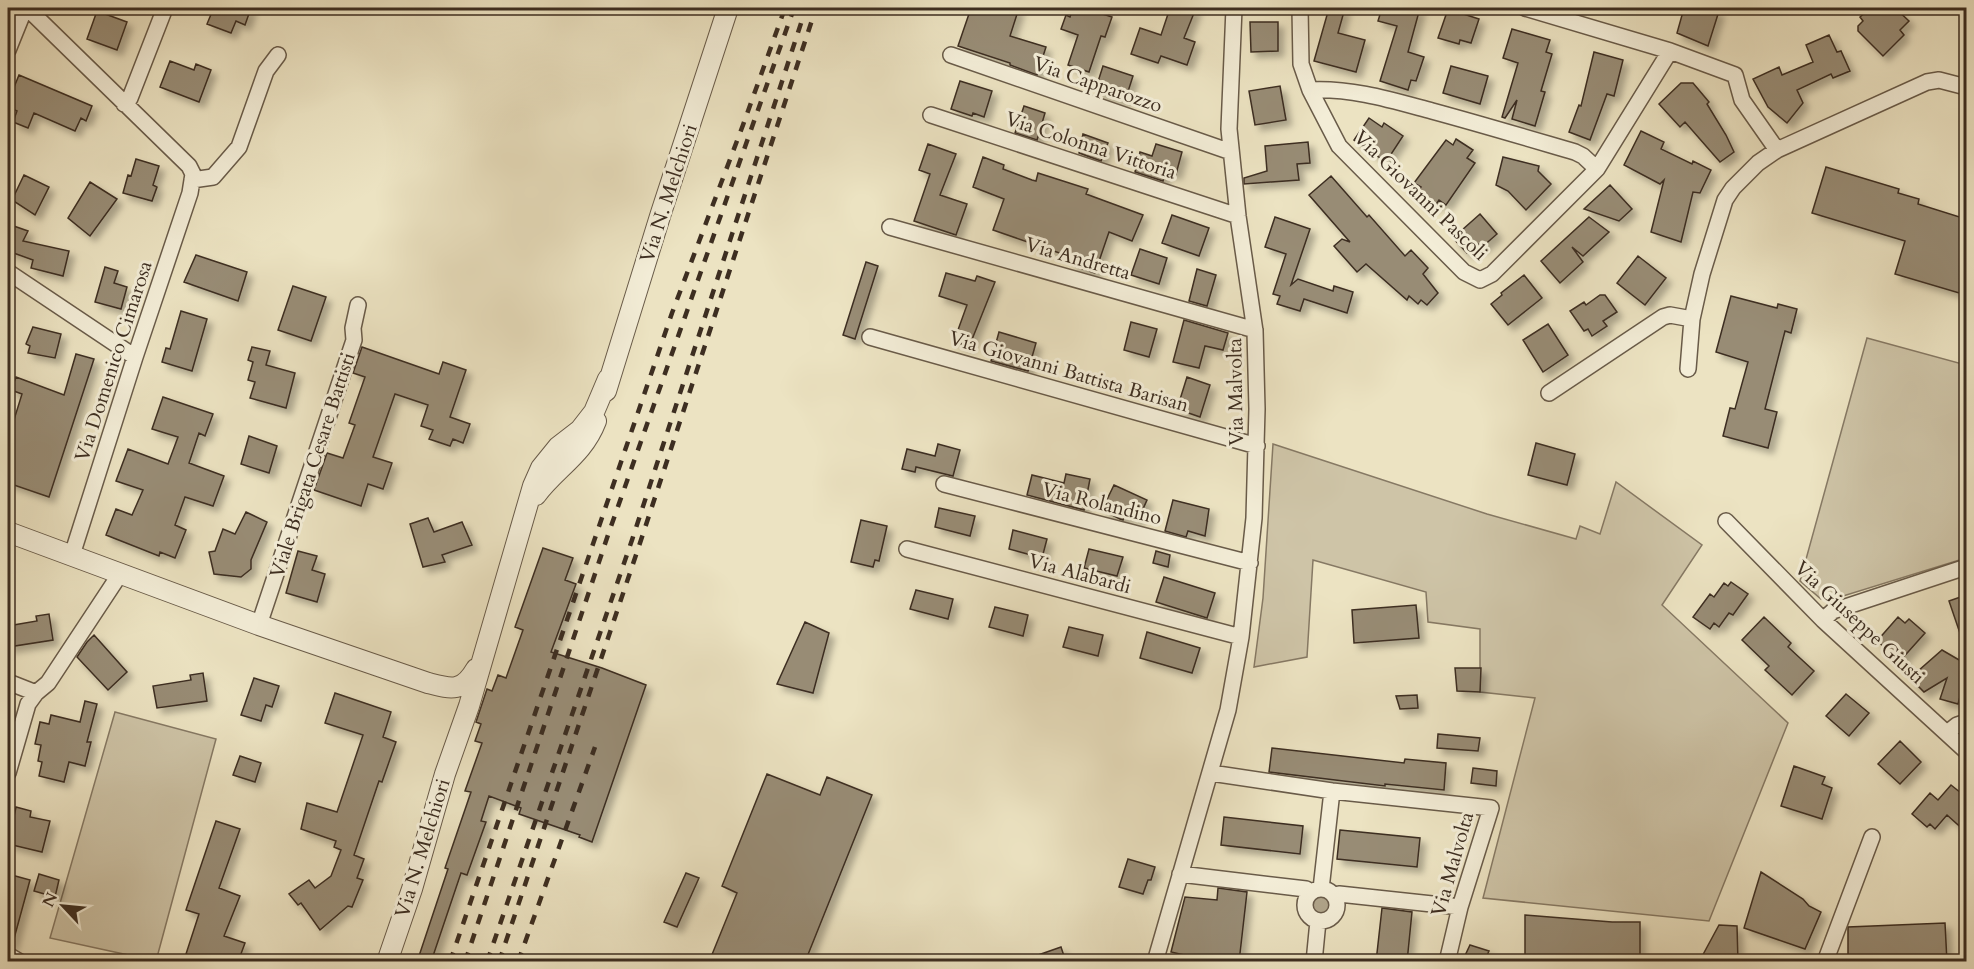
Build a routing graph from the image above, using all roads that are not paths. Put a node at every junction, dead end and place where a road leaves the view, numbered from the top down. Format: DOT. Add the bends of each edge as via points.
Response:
graph roads {
  1 [pos="26,8"];
  2 [pos="165,8"];
  3 [pos="728,8"];
  4 [pos="1234,8"];
  5 [pos="1300,8"];
  6 [pos="1525,8"];
  7 [pos="8,50"];
  8 [pos="1670,51"];
  9 [pos="278,55"];
  10 [pos="951,55"];
  11 [pos="1966,87"];
  12 [pos="1310,90"];
  13 [pos="124,104"];
  14 [pos="931,115"];
  15 [pos="1777,150"];
  16 [pos="1232,152"];
  17 [pos="1597,169"];
  18 [pos="192,180"];
  19 [pos="1238,216"];
  20 [pos="890,227"];
  21 [pos="8,272"];
  22 [pos="358,305"];
  23 [pos="1692,319"];
  24 [pos="1255,330"];
  25 [pos="870,337"];
  26 [pos="135,357"];
  27 [pos="1688,369"];
  28 [pos="1549,393"];
  29 [pos="1257,446"];
  30 [pos="944,484"];
  31 [pos="1726,521"];
  32 [pos="8,532"];
  33 [pos="907,549"];
  34 [pos="72,555"];
  35 [pos="1250,563"];
  36 [pos="1966,567"];
  37 [pos="120,574"];
  38 [pos="1823,620"];
  39 [pos="259,625"];
  40 [pos="1241,637"];
  41 [pos="480,664"];
  42 [pos="8,682"];
  43 [pos="452,689"];
  44 [pos="36,693"];
  45 [pos="1966,722"];
  46 [pos="1947,733"];
  47 [pos="457,735"];
  48 [pos="1966,751"];
  49 [pos="8,773"];
  50 [pos="1211,773"];
  51 [pos="1332,791"];
  52 [pos="1872,837"];
  53 [pos="1180,874"];
  54 [pos="1322,893"];
  55 [pos="1460,907"];
  56 [pos="1318,921"];
  57 [pos="8,955"];
  58 [pos="20,962"];
  59 [pos="387,962"];
  60 [pos="1155,962"];
  61 [pos="1314,962"];
  62 [pos="1447,962"];
  63 [pos="1826,962"];
  1 -- 7 [label="street"];
  1 -- 13 [label="street"];
  2 -- 13 [label="street" via="130,98"];
  3 -- 41 [label="street, Via N. Melchiori" via="608,379 594,412 541,468"];
  4 -- 16 [label="street, Via Malvolta" via="1229,129"];
  5 -- 12 [label="street, Via Giovanni Pascoli" via="1301,64"];
  6 -- 8 [label="street"];
  8 -- 15 [label="street" via="1735,75 1742,100"];
  8 -- 17 [label="street, Via Giovanni Pascoli"];
  9 -- 18 [label="street" via="266,70 239,147 213,177"];
  10 -- 16 [label="street, Via Capparozzo"];
  11 -- 15 [label="street" via="1939,80 1927,82"];
  12 -- 17 [label="street" via="1372,94 1449,115 1575,152"];
  12 -- 17 [label="street, Via Giovanni Pascoli" via="1339,146 1464,272 1480,280 1492,274"];
  13 -- 18 [label="street" via="189,166"];
  14 -- 19 [label="street, Via Colonna Vittoria"];
  15 -- 23 [label="street" via="1743,176 1725,200"];
  16 -- 19 [label="street, Via Malvolta"];
  18 -- 26 [label="street, Via Domenico Cimarosa"];
  19 -- 24 [label="street, Via Malvolta"];
  20 -- 24 [label="street, Via Andretta"];
  21 -- 26 [label="street"];
  22 -- 39 [label="street, Viale Brigata Cesare Battisti" via="354,340"];
  23 -- 27 [label="street"];
  23 -- 28 [label="street" via="1663,317"];
  24 -- 29 [label="street, Via Malvolta"];
  25 -- 29 [label="street, Via Giovanni Battista Barisan"];
  26 -- 34 [label="street, Via Domenico Cimarosa"];
  29 -- 35 [label="street, Via Malvolta"];
  30 -- 35 [label="street, Via Rolandino"];
  31 -- 38 [label="street, Via Giuseppe Giusti"];
  32 -- 34 [label="street"];
  33 -- 40 [label="street, Via Alabardi"];
  34 -- 37 [label="street"];
  35 -- 40 [label="street, Via Malvolta"];
  36 -- 38 [label="street" via="1833,611"];
  37 -- 39 [label="street"];
  37 -- 44 [label="street" via="48,683"];
  38 -- 46 [label="street, Via Giuseppe Giusti"];
  39 -- 43 [label="street"];
  40 -- 50 [label="street, Via Malvolta" via="1228,710"];
  41 -- 43 [label="street, Via N. Melchiori" via="467,682"];
  41 -- 47 [label="street, Via N. Melchiori"];
  42 -- 44 [label="street"];
  43 -- 47 [label="street, Via N. Melchiori" via="459,716"];
  44 -- 49 [label="street" via="28,704"];
  45 -- 46 [label="street"];
  46 -- 48 [label="street, Via Giuseppe Giusti"];
  47 -- 59 [label="street, Via N. Melchiori"];
  50 -- 51 [label="street, Via Malvolta"];
  50 -- 53 [label="street, Via Malvolta"];
  51 -- 54 [label="street"];
  51 -- 55 [label="street, Via Malvolta" via="1491,808"];
  52 -- 63 [label="street"];
  53 -- 54 [label="street"];
  53 -- 60 [label="street, Via Malvolta"];
  54 -- 55 [label="street"];
  54 -- 56 [label="street" via="1306,901 1305,907"];
  54 -- 56 [label="street" via="1337,906 1333,915"];
  55 -- 62 [label="street, Via Malvolta"];
  56 -- 61 [label="street"];
  57 -- 58 [label="street"];
}
